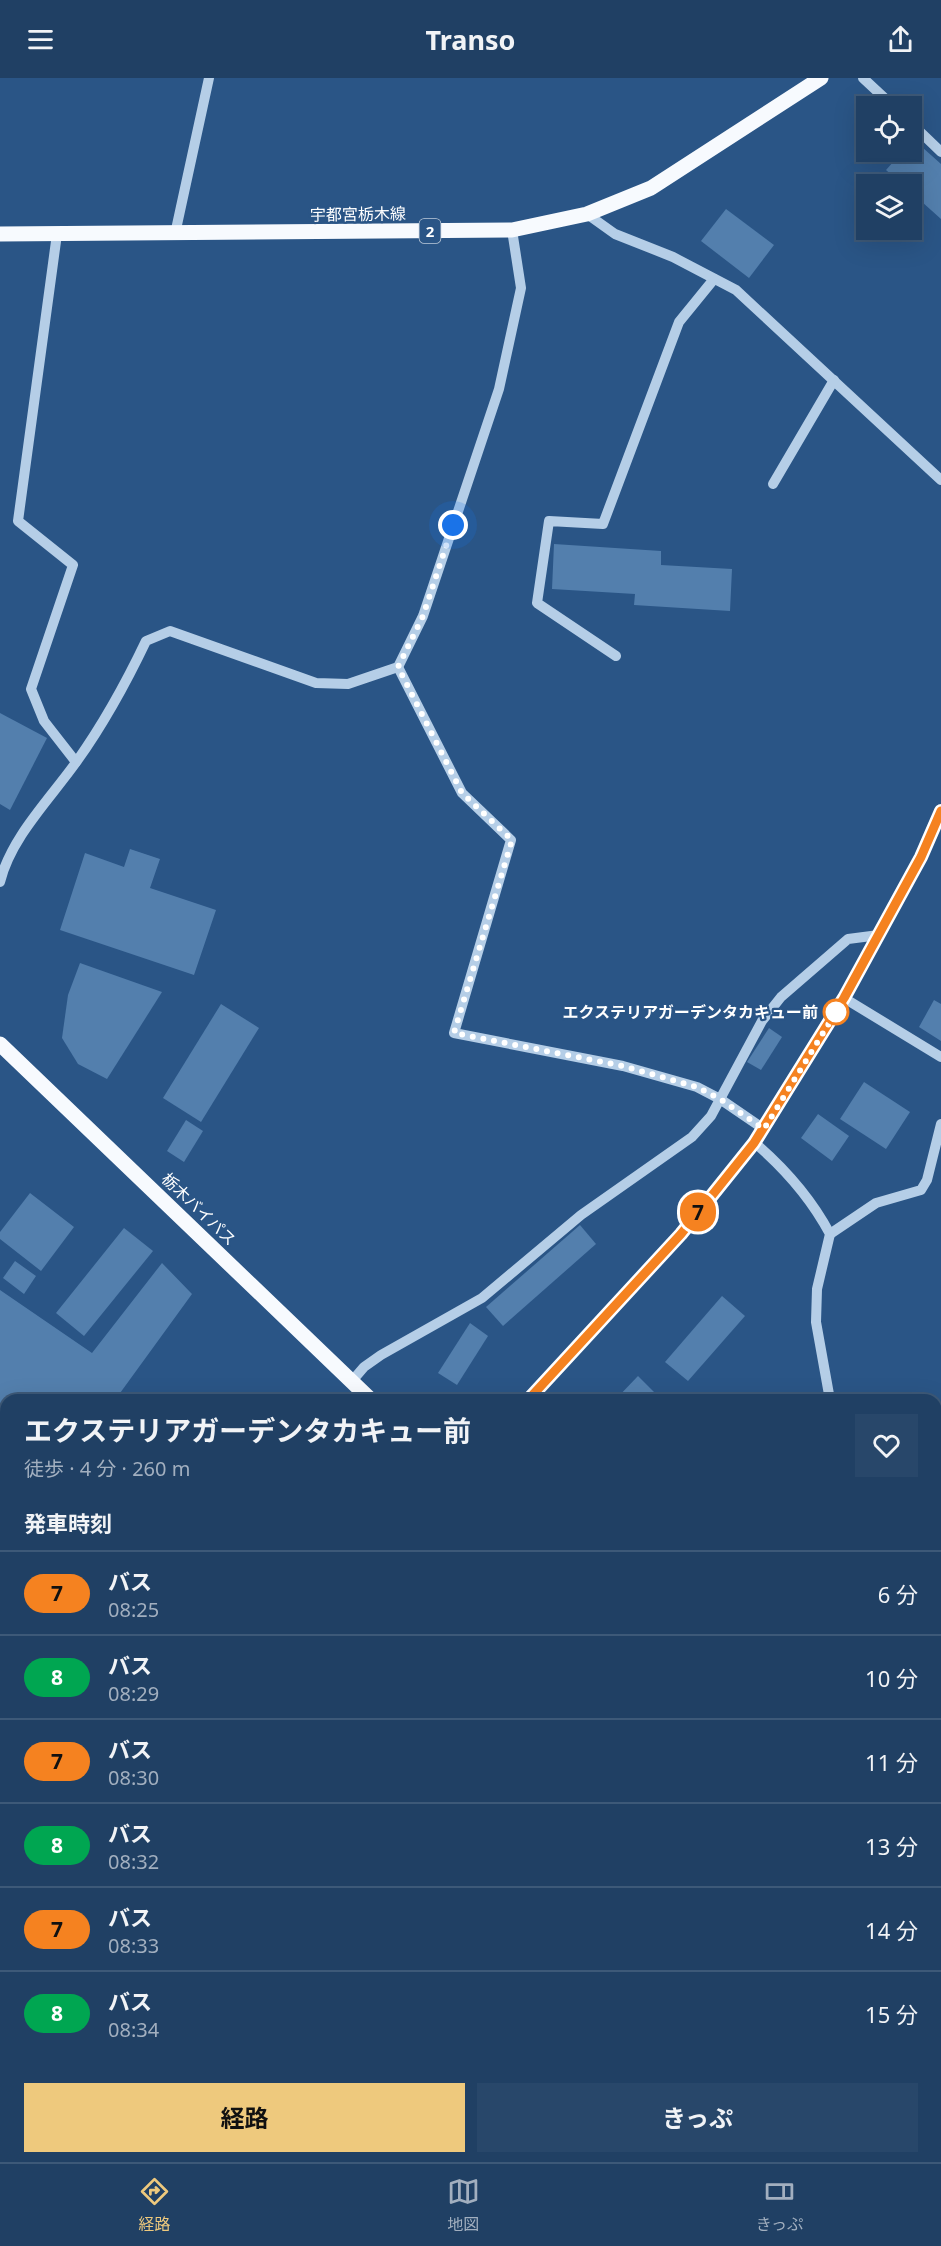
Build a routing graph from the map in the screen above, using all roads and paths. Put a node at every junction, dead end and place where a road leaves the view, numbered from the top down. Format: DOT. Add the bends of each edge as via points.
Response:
graph roads {
  1 [pos="209,78"];
  2 [pos="821,78"];
  3 [pos="863,78"];
  4 [pos="882,96"];
  5 [pos="922,134"];
  6 [pos="941,152"];
  7 [pos="587,214"];
  8 [pos="512,230"];
  9 [pos="0,234"];
  10 [pos="57,234"];
  11 [pos="175,234"];
  12 [pos="714,279"];
  13 [pos="834,380"];
  14 [pos="941,480"];
  15 [pos="773,484"];
  16 [pos="616,656"];
  17 [pos="398,667"];
  18 [pos="76,762"];
  19 [pos="941,811"];
  20 [pos="0,882"];
  21 [pos="879,935"];
  22 [pos="844,998"];
  23 [pos="0,1044"];
  24 [pos="941,1057"];
  25 [pos="720,1099"];
  26 [pos="941,1124"];
  27 [pos="764,1129"];
  28 [pos="754,1143"];
  29 [pos="830,1234"];
  30 [pos="352,1381"];
  31 [pos="365,1394"];
  32 [pos="534,1394"];
  33 [pos="829,1394"];
  1 -- 11 [label="street"];
  2 -- 7 [label="main road, 宇都宮栃木線 / 2" via="651,188"];
  3 -- 4 [label="street"];
  5 -- 6 [label="street"];
  7 -- 8 [label="main road, 宇都宮栃木線 / 2"];
  7 -- 12 [label="street" via="615,234 673,257"];
  8 -- 11 [label="main road, 宇都宮栃木線 / 2"];
  8 -- 17 [label="street" via="521,288 499,389 423,616"];
  9 -- 10 [label="main road, 宇都宮栃木線 / 2"];
  10 -- 11 [label="main road, 宇都宮栃木線 / 2"];
  10 -- 18 [label="street" via="18,521 73,566 31,689 44,721"];
  12 -- 13 [label="street" via="736,290"];
  12 -- 16 [label="street" via="679,322 603,524 549,521 537,603"];
  13 -- 14 [label="street"];
  13 -- 15 [label="street"];
  17 -- 18 [label="street" via="348,684 316,683 170,631 146,641 117,701"];
  17 -- 25 [label="street" via="462,793 512,840 454,1033 623,1066 697,1087"];
  18 -- 20 [label="street" via="32,817"];
  19 -- 21 [label="street"];
  21 -- 22 [label="street"];
  21 -- 25 [label="street" via="848,939 782,997 762,1021"];
  22 -- 24 [label="street"];
  22 -- 27 [label="street"];
  23 -- 30 [label="main road, 栃木バイパス"];
  25 -- 27 [label="street"];
  25 -- 30 [label="street" via="692,1137 581,1215 482,1298 381,1355"];
  26 -- 29 [label="street" via="921,1191 876,1203"];
  27 -- 28 [label="street"];
  28 -- 29 [label="street" via="773,1159"];
  28 -- 32 [label="street" via="681,1234"];
  29 -- 33 [label="street" via="817,1289 816,1322"];
  30 -- 31 [label="main road, 栃木バイパス"];
}
